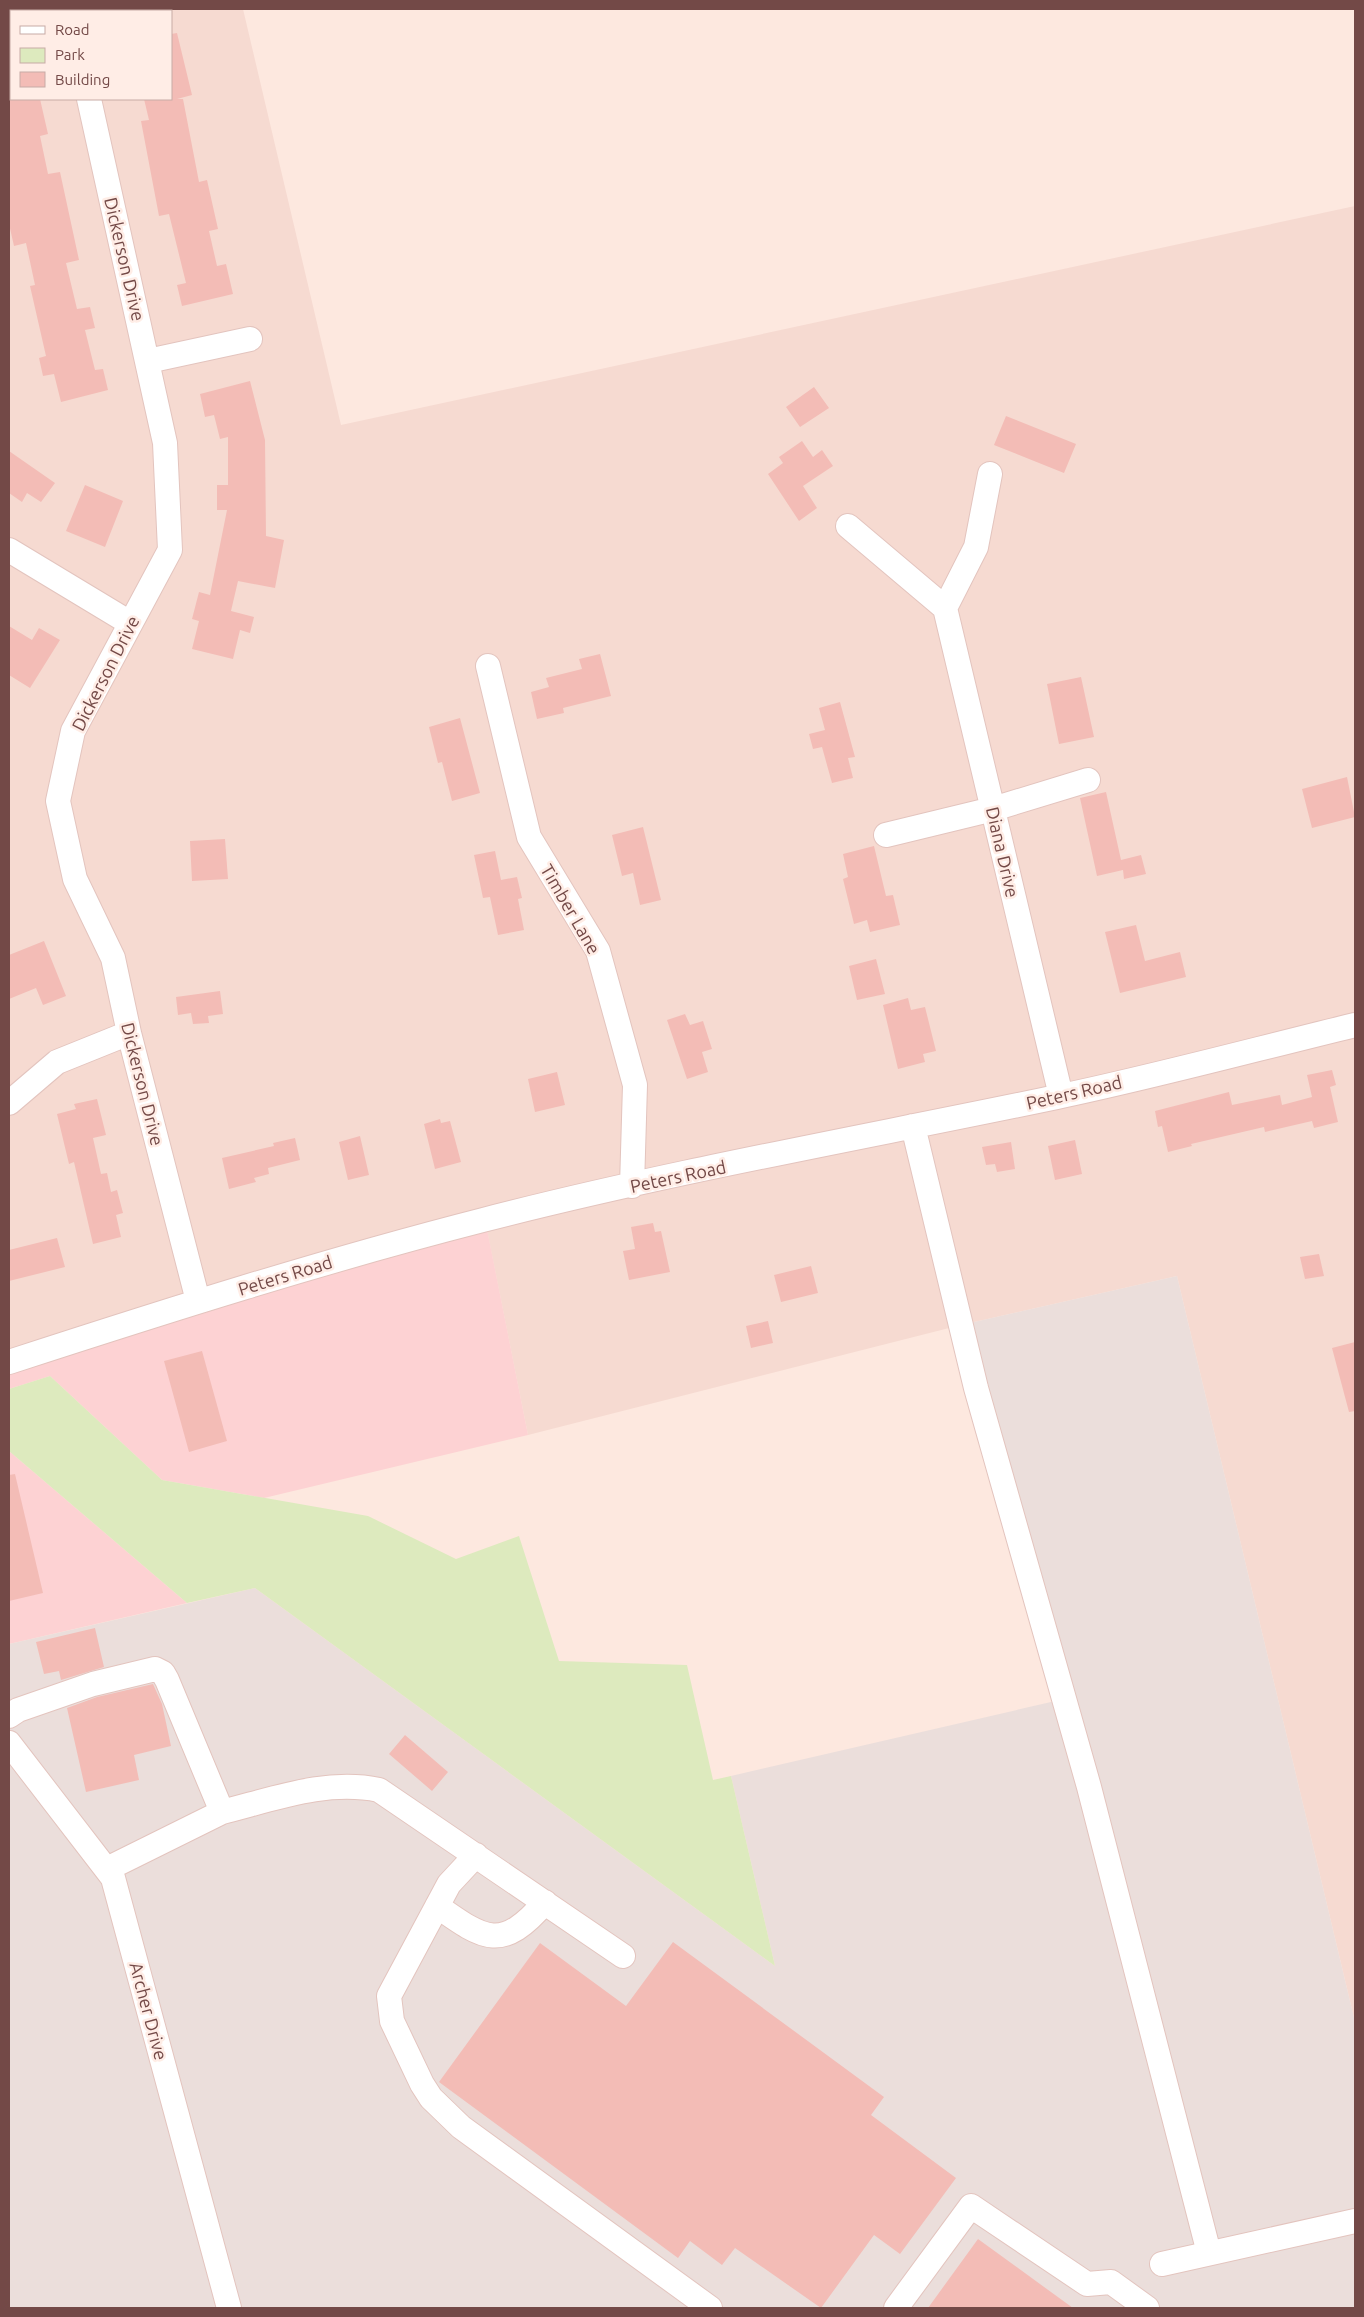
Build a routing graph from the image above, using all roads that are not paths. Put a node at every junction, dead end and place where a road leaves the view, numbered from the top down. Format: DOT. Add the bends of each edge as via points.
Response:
graph roads {
  1 [pos="89,100"];
  2 [pos="250,339"];
  3 [pos="148,361"];
  4 [pos="990,474"];
  5 [pos="848,526"];
  6 [pos="9,550"];
  7 [pos="945,608"];
  8 [pos="130,623"];
  9 [pos="488,666"];
  10 [pos="1088,780"];
  11 [pos="993,809"];
  12 [pos="886,835"];
  13 [pos="1355,1025"];
  14 [pos="129,1033"];
  15 [pos="1061,1096"];
  16 [pos="9,1103"];
  17 [pos="913,1126"];
  18 [pos="632,1186"];
  19 [pos="198,1301"];
  20 [pos="9,1362"];
  21 [pos="9,1716"];
  22 [pos="9,1743"];
  23 [pos="222,1812"];
  24 [pos="476,1854"];
  25 [pos="107,1869"];
  26 [pos="545,1902"];
  27 [pos="437,1906"];
  28 [pos="623,1956"];
  29 [pos="1355,2221"];
  30 [pos="1210,2253"];
  31 [pos="1162,2264"];
  32 [pos="229,2308"];
  33 [pos="710,2308"];
  34 [pos="896,2308"];
  35 [pos="1147,2308"];
  1 -- 3 [label="street, Dickerson Drive"];
  2 -- 3 [label="street"];
  3 -- 8 [label="street, Dickerson Drive" via="165,443 170,550"];
  4 -- 7 [label="street" via="976,547"];
  5 -- 7 [label="street"];
  6 -- 8 [label="street"];
  7 -- 11 [label="street, Diana Drive"];
  8 -- 14 [label="street, Dickerson Drive" via="73,731 58,801 75,879 113,958"];
  9 -- 18 [label="street, Timber Lane" via="529,837 598,952 635,1084"];
  10 -- 11 [label="street"];
  11 -- 12 [label="street"];
  11 -- 15 [label="street, Diana Drive"];
  13 -- 15 [label="street, Peters Road"];
  14 -- 16 [label="street" via="57,1062"];
  14 -- 19 [label="street, Dickerson Drive"];
  15 -- 17 [label="street, Peters Road"];
  17 -- 18 [label="street, Peters Road"];
  17 -- 30 [label="street" via="976,1388 1089,1787"];
  18 -- 19 [label="street, Peters Road" via="485,1219"];
  19 -- 20 [label="street, Peters Road"];
  21 -- 23 [label="street" via="93,1684 155,1669 168,1680"];
  22 -- 25 [label="street, Archer Drive"];
  23 -- 24 [label="street" via="301,1792 356,1785 379,1790"];
  23 -- 25 [label="street"];
  24 -- 26 [label="street"];
  24 -- 27 [label="street" via="449,1884"];
  25 -- 32 [label="street, Archer Drive" via="113,1878"];
  26 -- 27 [label="street" via="526,1924 506,1934 491,1936 473,1931"];
  26 -- 28 [label="street"];
  27 -- 33 [label="street" via="389,1996 392,2021 431,2098 461,2127"];
  29 -- 30 [label="street"];
  30 -- 31 [label="street"];
  34 -- 35 [label="street" via="971,2206 1087,2284 1112,2282"];
}
